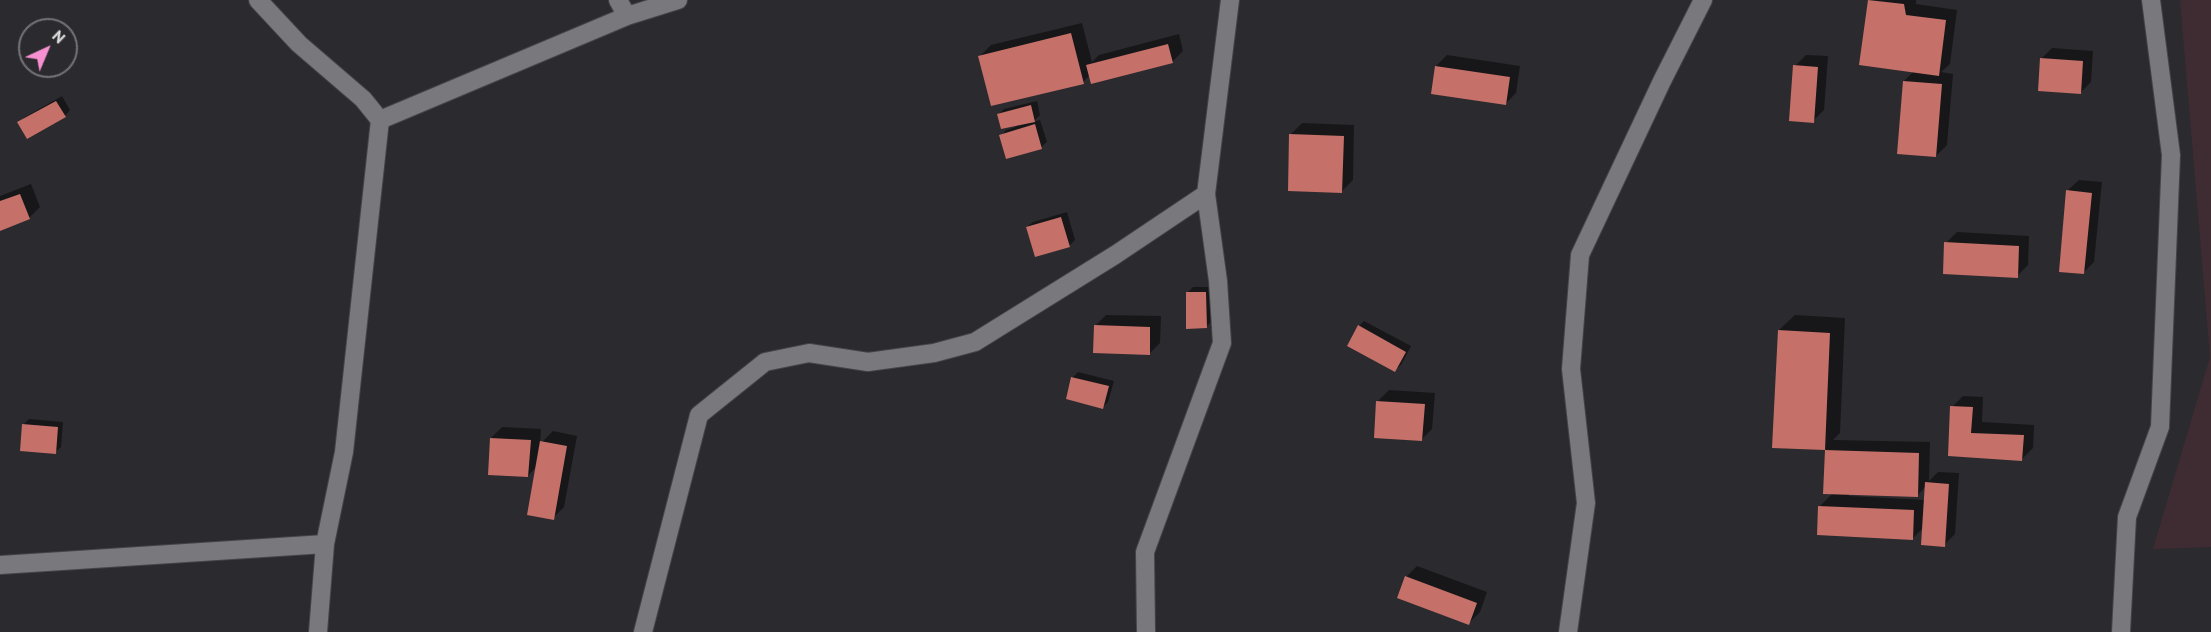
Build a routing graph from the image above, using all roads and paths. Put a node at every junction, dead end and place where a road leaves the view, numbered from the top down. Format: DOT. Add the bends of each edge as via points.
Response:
graph roads {
  1 [pos="258,0"];
  2 [pos="618,0"];
  3 [pos="678,0"];
  4 [pos="1230,0"];
  5 [pos="1703,0"];
  6 [pos="2151,0"];
  7 [pos="627,16"];
  8 [pos="380,120"];
  9 [pos="1206,194"];
  10 [pos="325,543"];
  11 [pos="0,565"];
  12 [pos="318,632"];
  13 [pos="643,632"];
  14 [pos="1146,632"];
  15 [pos="1568,632"];
  16 [pos="2121,632"];
  1 -- 8 [label="street" via="299,44 363,99"];
  2 -- 7 [label="street"];
  3 -- 7 [label="street"];
  4 -- 9 [label="street"];
  5 -- 15 [label="street" via="1580,255 1570,369 1586,502"];
  6 -- 16 [label="street" via="2171,154 2160,428 2127,517"];
  7 -- 8 [label="street"];
  8 -- 10 [label="street" via="344,452"];
  9 -- 13 [label="street" via="975,342 934,353 868,362 809,353 765,362 699,415"];
  9 -- 14 [label="street" via="1222,343 1145,552"];
  10 -- 11 [label="street"];
  10 -- 12 [label="street"];
}
